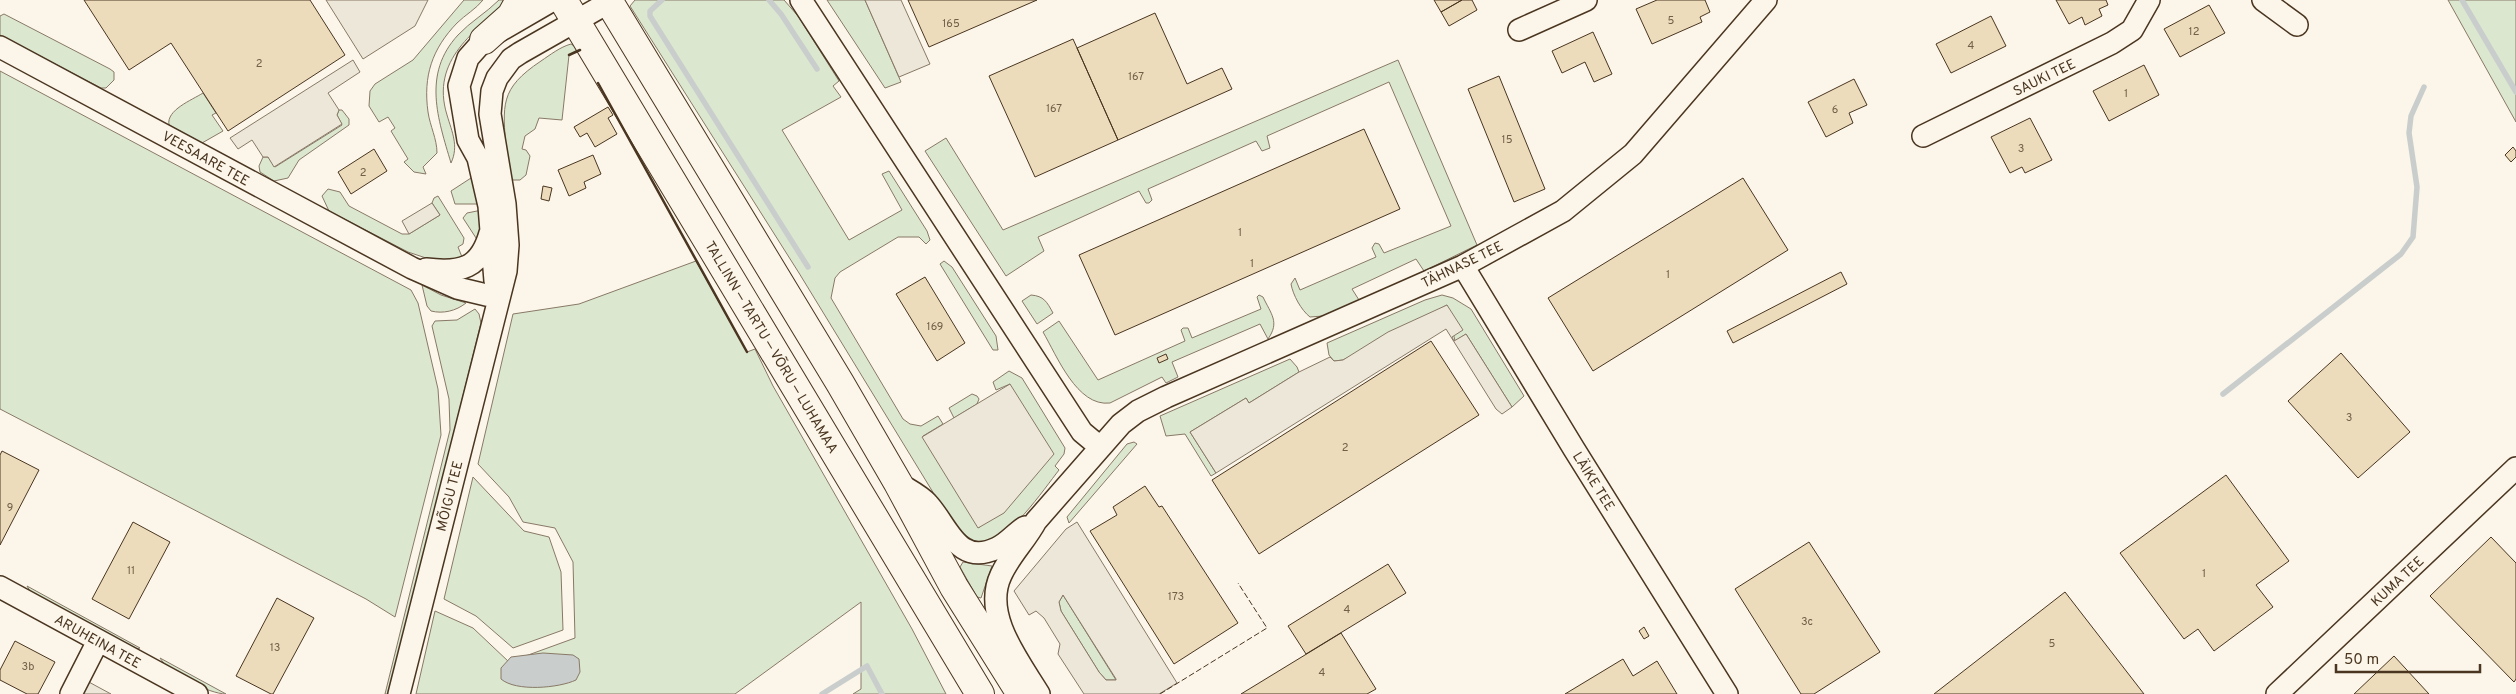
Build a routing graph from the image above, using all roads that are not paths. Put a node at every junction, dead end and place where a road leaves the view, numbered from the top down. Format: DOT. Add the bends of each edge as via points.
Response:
graph roads {
  1 [pos="520,0"];
  2 [pos="553,0"];
  3 [pos="1586,0"];
  4 [pos="1766,0"];
  5 [pos="2149,0"];
  6 [pos="2263,0"];
  7 [pos="610,1"];
  8 [pos="801,2"];
  9 [pos="569,10"];
  10 [pos="2297,25"];
  11 [pos="1519,30"];
  12 [pos="484,40"];
  13 [pos="0,47"];
  14 [pos="1923,136"];
  15 [pos="492,228"];
  16 [pos="1463,266"];
  17 [pos="412,268"];
  18 [pos="499,298"];
  19 [pos="1100,447"];
  20 [pos="2516,468"];
  21 [pos="898,483"];
  22 [pos="1036,520"];
  23 [pos="0,587"];
  24 [pos="98,641"];
  25 [pos="71,694"];
  26 [pos="197,694"];
  27 [pos="399,694"];
  28 [pos="980,694"];
  29 [pos="1021,694"];
  30 [pos="1039,694"];
  31 [pos="1727,694"];
  32 [pos="2277,694"];
  1 -- 12 [label="highway" via="511,16"];
  2 -- 12 [label="street, MÕIGU TEE"];
  3 -- 11 [label="street"];
  4 -- 16 [label="street, TÄHNASE TEE" via="1633,154 1563,211"];
  5 -- 14 [label="street, SAUKI TEE" via="2132,30 2112,43"];
  6 -- 10 [label="street"];
  7 -- 9 [label="street, MÕIGU TEE"];
  7 -- 21 [label="highway"];
  8 -- 19 [label="street" via="1082,432"];
  9 -- 18 [label="street, MÕIGU TEE" via="511,60 497,78 492,91 490,114 506,204 508,246"];
  9 -- 28 [label="highway, TALLINN — TARTU — VÕRU — LUHAMAA"];
  12 -- 15 [label="street, MÕIGU TEE" via="468,58 460,86 468,140 478,158"];
  13 -- 17 [label="street, VEESAARE TEE"];
  15 -- 17 [label="street, VEESAARE TEE" via="481,256 472,264 457,270"];
  15 -- 18 [label="street, MÕIGU TEE" via="493,272"];
  16 -- 19 [label="street, TÄHNASE TEE" via="1166,397 1132,416"];
  16 -- 31 [label="street, LÄIKE TEE"];
  17 -- 18 [label="street, VEESAARE TEE" via="457,288"];
  18 -- 27 [label="street, MÕIGU TEE"];
  19 -- 22 [label="street, TÄHNASE TEE"];
  20 -- 32 [label="street, KUMA TEE"];
  21 -- 22 [label="street" via="927,503 946,531 967,551 979,554 998,548"];
  21 -- 29 [label="highway" via="954,587"];
  22 -- 30 [label="street" via="1000,577 996,598 1004,633"];
  23 -- 24 [label="street, ARUHEINA TEE"];
  24 -- 25 [label="street"];
  24 -- 26 [label="street, ARUHEINA TEE"];
}
